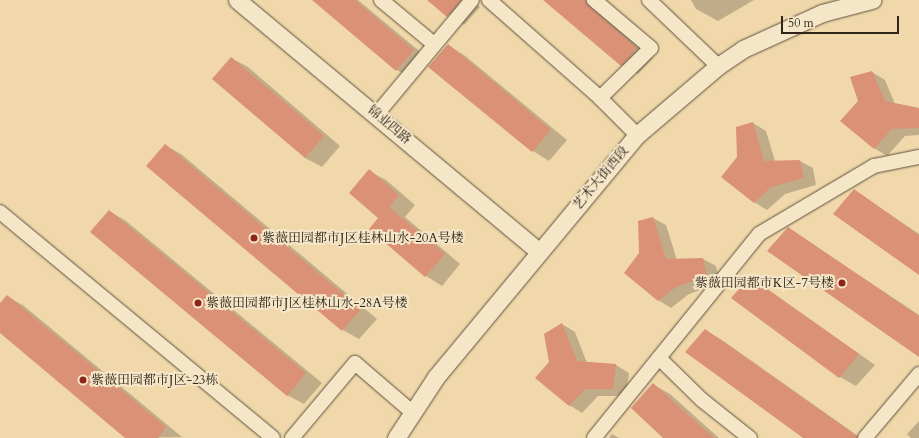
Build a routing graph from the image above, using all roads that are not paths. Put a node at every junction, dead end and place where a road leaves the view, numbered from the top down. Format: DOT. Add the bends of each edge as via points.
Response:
graph roads {
  1 [pos="237,0"];
  2 [pos="381,0"];
  3 [pos="472,0"];
  4 [pos="489,0"];
  5 [pos="594,0"];
  6 [pos="649,0"];
  7 [pos="872,0"];
  8 [pos="434,44"];
  9 [pos="718,66"];
  10 [pos="600,98"];
  11 [pos="376,114"];
  12 [pos="637,135"];
  13 [pos="919,157"];
  14 [pos="0,212"];
  15 [pos="539,252"];
  16 [pos="659,358"];
  17 [pos="919,374"];
  18 [pos="412,412"];
  19 [pos="273,438"];
  20 [pos="292,438"];
  21 [pos="396,438"];
  22 [pos="594,438"];
  23 [pos="750,438"];
  24 [pos="865,438"];
  1 -- 11 [label="street, 锦业四路"];
  2 -- 8 [label="street"];
  3 -- 8 [label="street"];
  4 -- 10 [label="street"];
  5 -- 10 [label="street" via="651,48"];
  6 -- 9 [label="street"];
  7 -- 9 [label="street, 艺术大街西段" via="822,13 797,23 743,49"];
  8 -- 11 [label="street"];
  9 -- 12 [label="street, 艺术大街西段"];
  10 -- 12 [label="street"];
  11 -- 15 [label="street, 锦业四路"];
  12 -- 15 [label="street, 艺术大街西段"];
  13 -- 16 [label="street" via="874,166 759,234"];
  14 -- 19 [label="street"];
  15 -- 18 [label="street, 艺术大街西段" via="436,377"];
  16 -- 22 [label="street"];
  16 -- 23 [label="street" via="702,400"];
  17 -- 24 [label="street"];
  18 -- 20 [label="street" via="355,363"];
  18 -- 21 [label="street, 艺术大街西段"];
}
